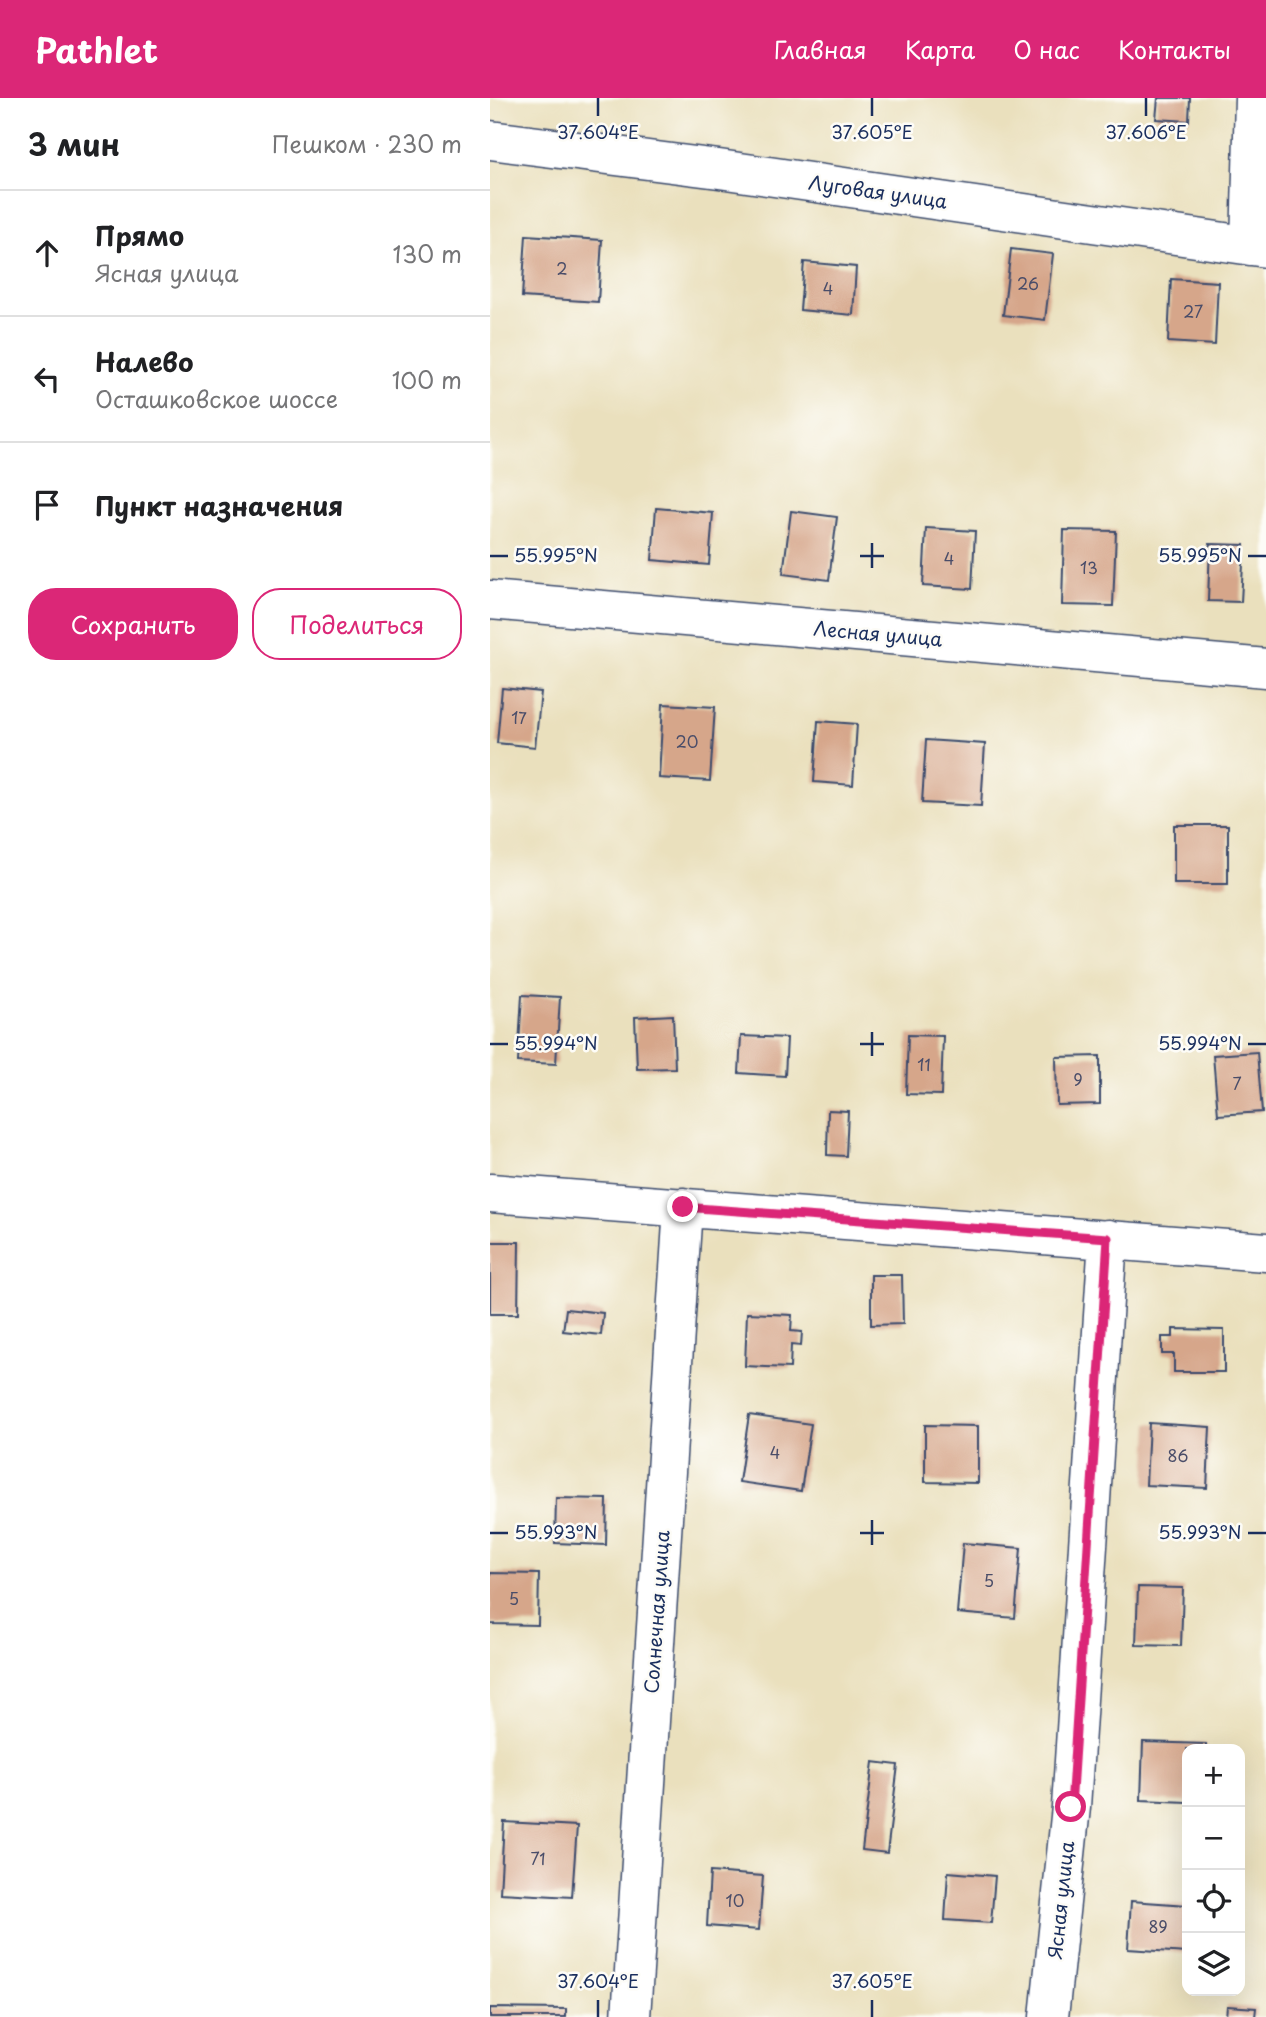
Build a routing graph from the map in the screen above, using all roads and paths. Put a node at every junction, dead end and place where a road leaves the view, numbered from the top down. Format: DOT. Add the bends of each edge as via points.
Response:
graph roads {
  1 [pos="1254,98"];
  2 [pos="490,140"];
  3 [pos="1258,247"];
  4 [pos="490,600"];
  5 [pos="1266,668"];
  6 [pos="490,1193"];
  7 [pos="683,1207"];
  8 [pos="1108,1238"];
  9 [pos="1266,1252"];
  10 [pos="631,2017"];
  11 [pos="1049,2017"];
  1 -- 3 [label="street"];
  2 -- 3 [label="street, Луговая улица"];
  4 -- 5 [label="street, Лесная улица"];
  6 -- 7 [label="street"];
  7 -- 8 [label="street"];
  7 -- 10 [label="street, Солнечная улица"];
  8 -- 9 [label="street"];
  8 -- 11 [label="street, Ясная улица" via="1071,1807"];
}
